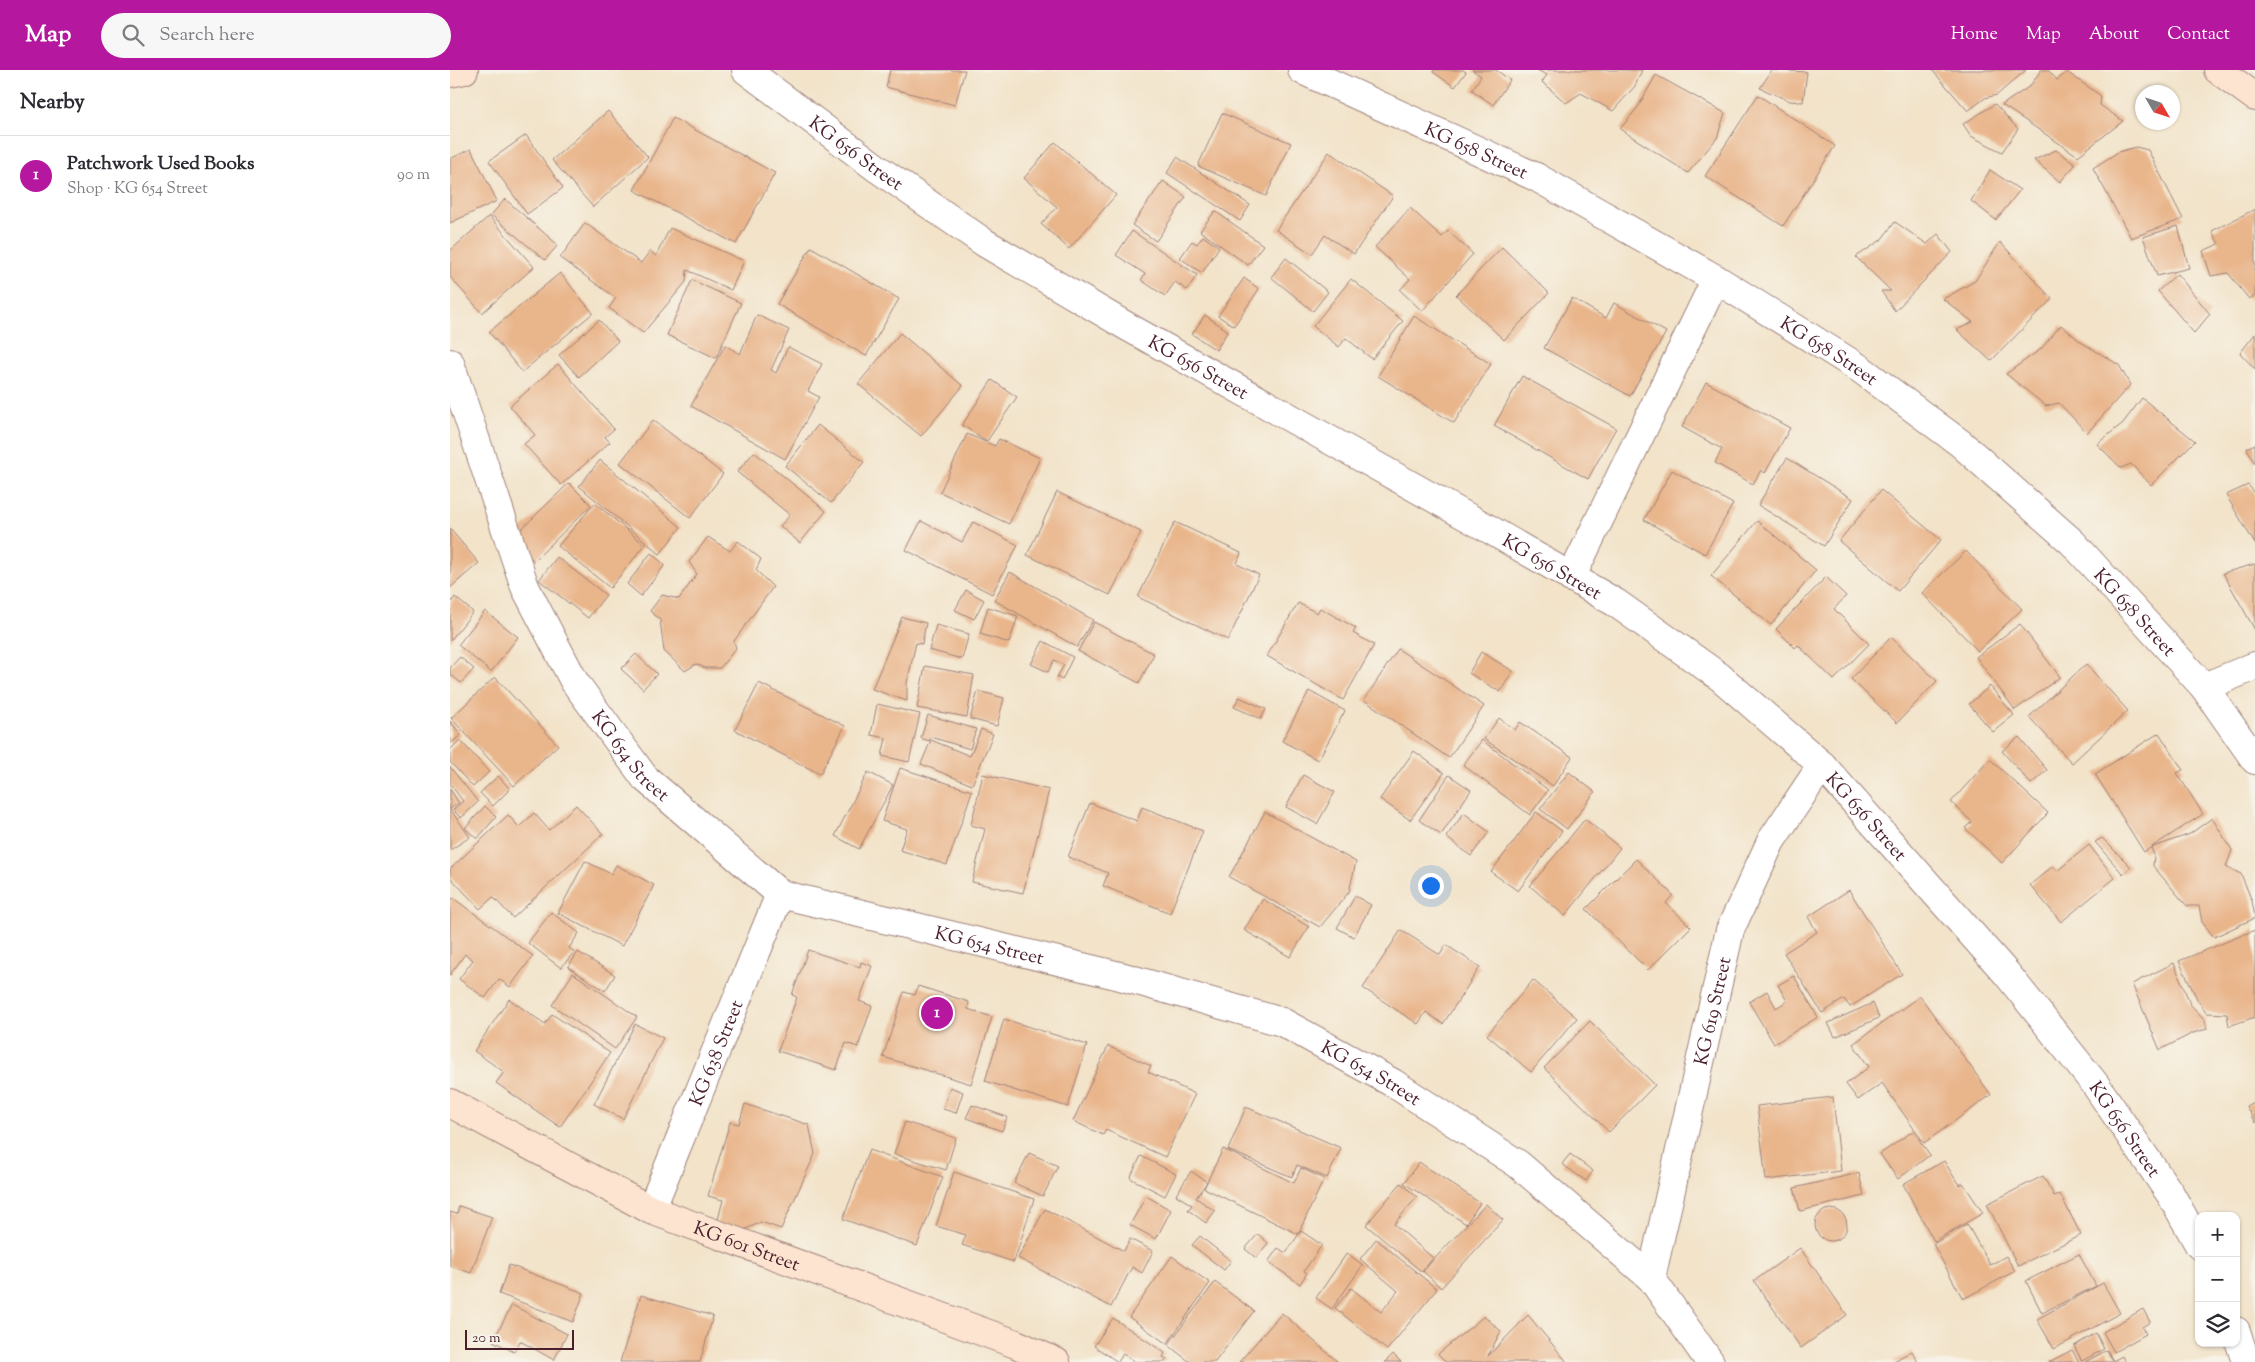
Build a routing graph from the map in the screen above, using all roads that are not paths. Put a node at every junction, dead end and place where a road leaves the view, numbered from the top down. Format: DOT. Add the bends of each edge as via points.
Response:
graph roads {
  1 [pos="464,70"];
  2 [pos="746,70"];
  3 [pos="1302,70"];
  4 [pos="2218,70"];
  5 [pos="450,73"];
  6 [pos="2255,96"];
  7 [pos="1716,278"];
  8 [pos="450,363"];
  9 [pos="1571,578"];
  10 [pos="2255,666"];
  11 [pos="2204,688"];
  12 [pos="2255,760"];
  13 [pos="1822,765"];
  14 [pos="780,894"];
  15 [pos="450,1103"];
  16 [pos="651,1210"];
  17 [pos="2195,1238"];
  18 [pos="1651,1278"];
  19 [pos="2240,1343"];
  20 [pos="1056,1362"];
  21 [pos="1710,1362"];
  22 [pos="2246,1362"];
  1 -- 5 [label="main road"];
  2 -- 9 [label="street, KG 656 Street" via="878,169 985,243"];
  3 -- 7 [label="street, KG 658 Street" via="1536,177"];
  4 -- 6 [label="main road"];
  7 -- 9 [label="street"];
  7 -- 11 [label="street, KG 658 Street" via="1859,368 1960,443 2072,542"];
  8 -- 14 [label="street, KG 654 Street" via="525,587 574,681 644,778"];
  9 -- 13 [label="street, KG 656 Street" via="1616,603 1720,677"];
  10 -- 11 [label="street"];
  11 -- 12 [label="street, KG 658 Street"];
  13 -- 17 [label="street, KG 656 Street" via="2007,974 2095,1084 2171,1194"];
  13 -- 18 [label="street, KG 619 Street" via="1771,841 1730,930"];
  14 -- 16 [label="street, KG 638 Street"];
  14 -- 18 [label="street, KG 654 Street" via="1120,976 1282,1022 1394,1083 1518,1164"];
  15 -- 16 [label="main road, KG 601 Street"];
  16 -- 20 [label="main road, KG 601 Street" via="1016,1344"];
  18 -- 21 [label="street, KG 654 Street"];
  19 -- 22 [label="street"];
}
